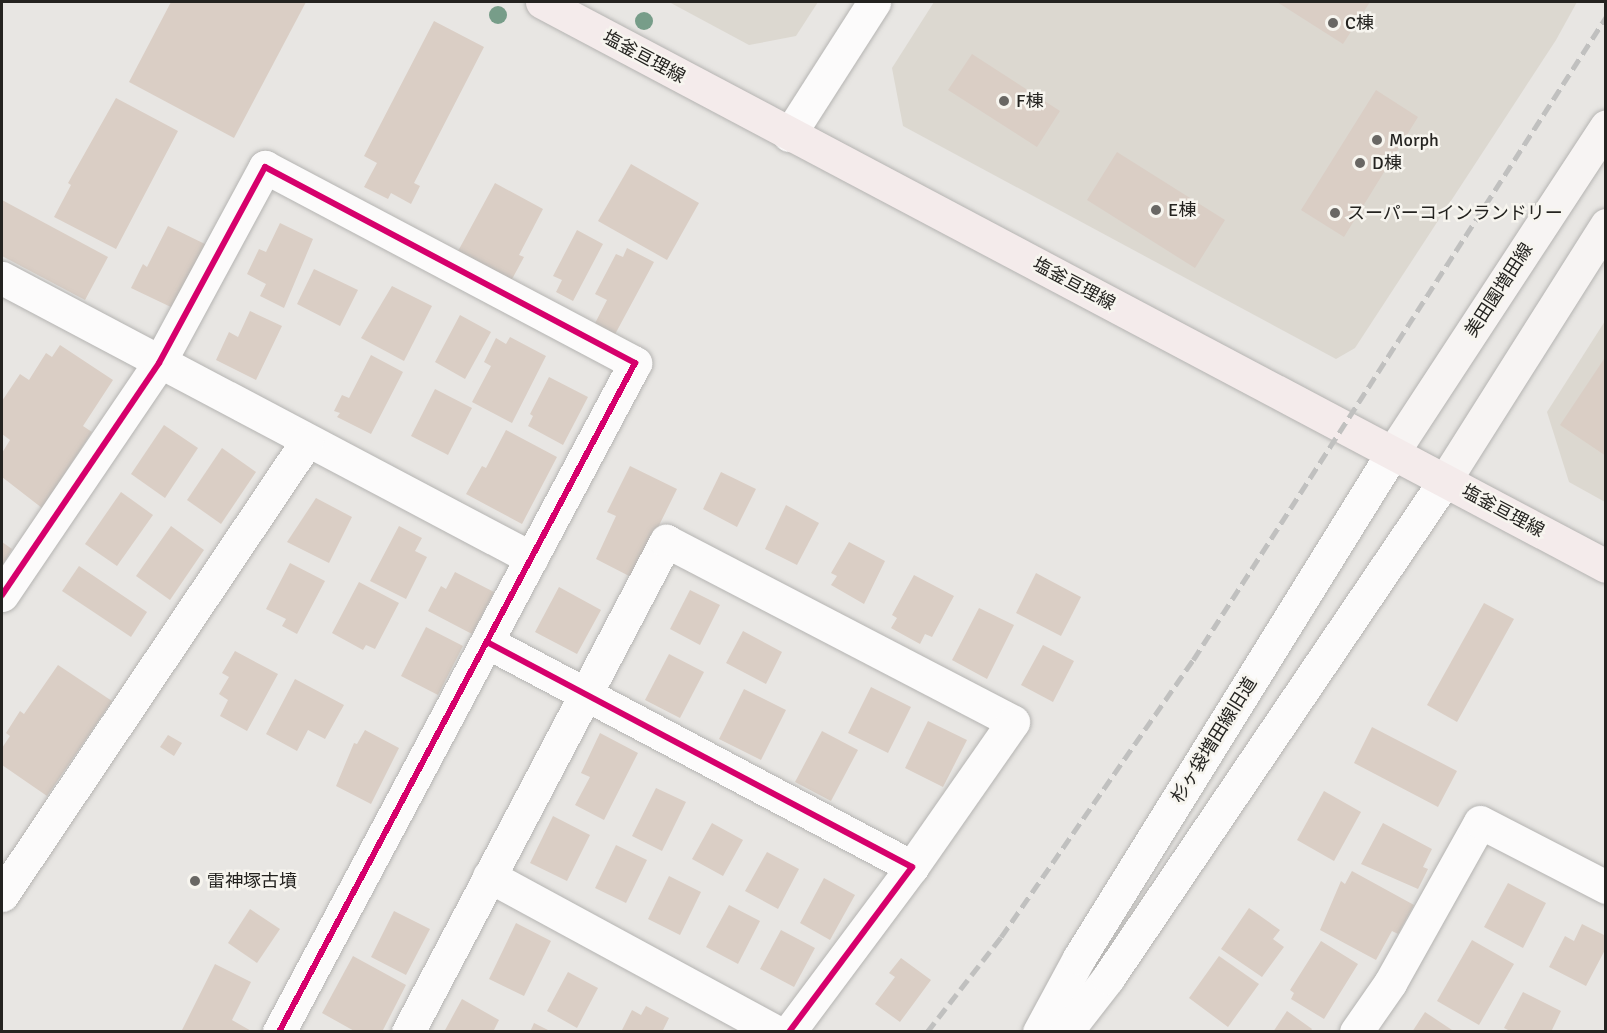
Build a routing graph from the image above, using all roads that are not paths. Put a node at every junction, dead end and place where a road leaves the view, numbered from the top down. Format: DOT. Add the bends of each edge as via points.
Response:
graph roads {
  1 [pos="542,2"];
  2 [pos="874,2"];
  3 [pos="1605,127"];
  4 [pos="789,135"];
  5 [pos="1605,225"];
  6 [pos="2,279"];
  7 [pos="159,363"];
  8 [pos="307,441"];
  9 [pos="1393,452"];
  10 [pos="1445,480"];
  11 [pos="531,558"];
  12 [pos="1605,566"];
  13 [pos="2,596"];
  14 [pos="487,642"];
  15 [pos="585,693"];
  16 [pos="912,867"];
  17 [pos="489,876"];
  18 [pos="1605,887"];
  19 [pos="2,895"];
  20 [pos="279,1032"];
  21 [pos="408,1032"];
  22 [pos="776,1032"];
  23 [pos="789,1032"];
  24 [pos="1039,1032"];
  25 [pos="1066,1032"];
  26 [pos="1356,1032"];
  1 -- 4 [label="main road, 塩釜亘理線"];
  2 -- 4 [label="street"];
  3 -- 9 [label="main road, 美田園増田線"];
  4 -- 9 [label="main road, 塩釜亘理線"];
  5 -- 10 [label="main road"];
  6 -- 7 [label="street"];
  7 -- 8 [label="street"];
  7 -- 11 [label="street" via="266,167 634,363"];
  7 -- 13 [label="street"];
  8 -- 11 [label="street"];
  8 -- 19 [label="street"];
  9 -- 10 [label="main road, 塩釜亘理線"];
  9 -- 24 [label="street, 杉ヶ袋増田線旧道" via="1079,958"];
  10 -- 12 [label="main road, 塩釜亘理線"];
  10 -- 25 [label="street" via="1108,978"];
  11 -- 14 [label="street"];
  14 -- 15 [label="street"];
  14 -- 20 [label="street"];
  15 -- 16 [label="street"];
  15 -- 16 [label="street" via="666,541 1012,722"];
  15 -- 17 [label="street"];
  16 -- 23 [label="street"];
  17 -- 21 [label="street"];
  17 -- 22 [label="street"];
  18 -- 26 [label="street" via="1480,822 1390,983"];
}
